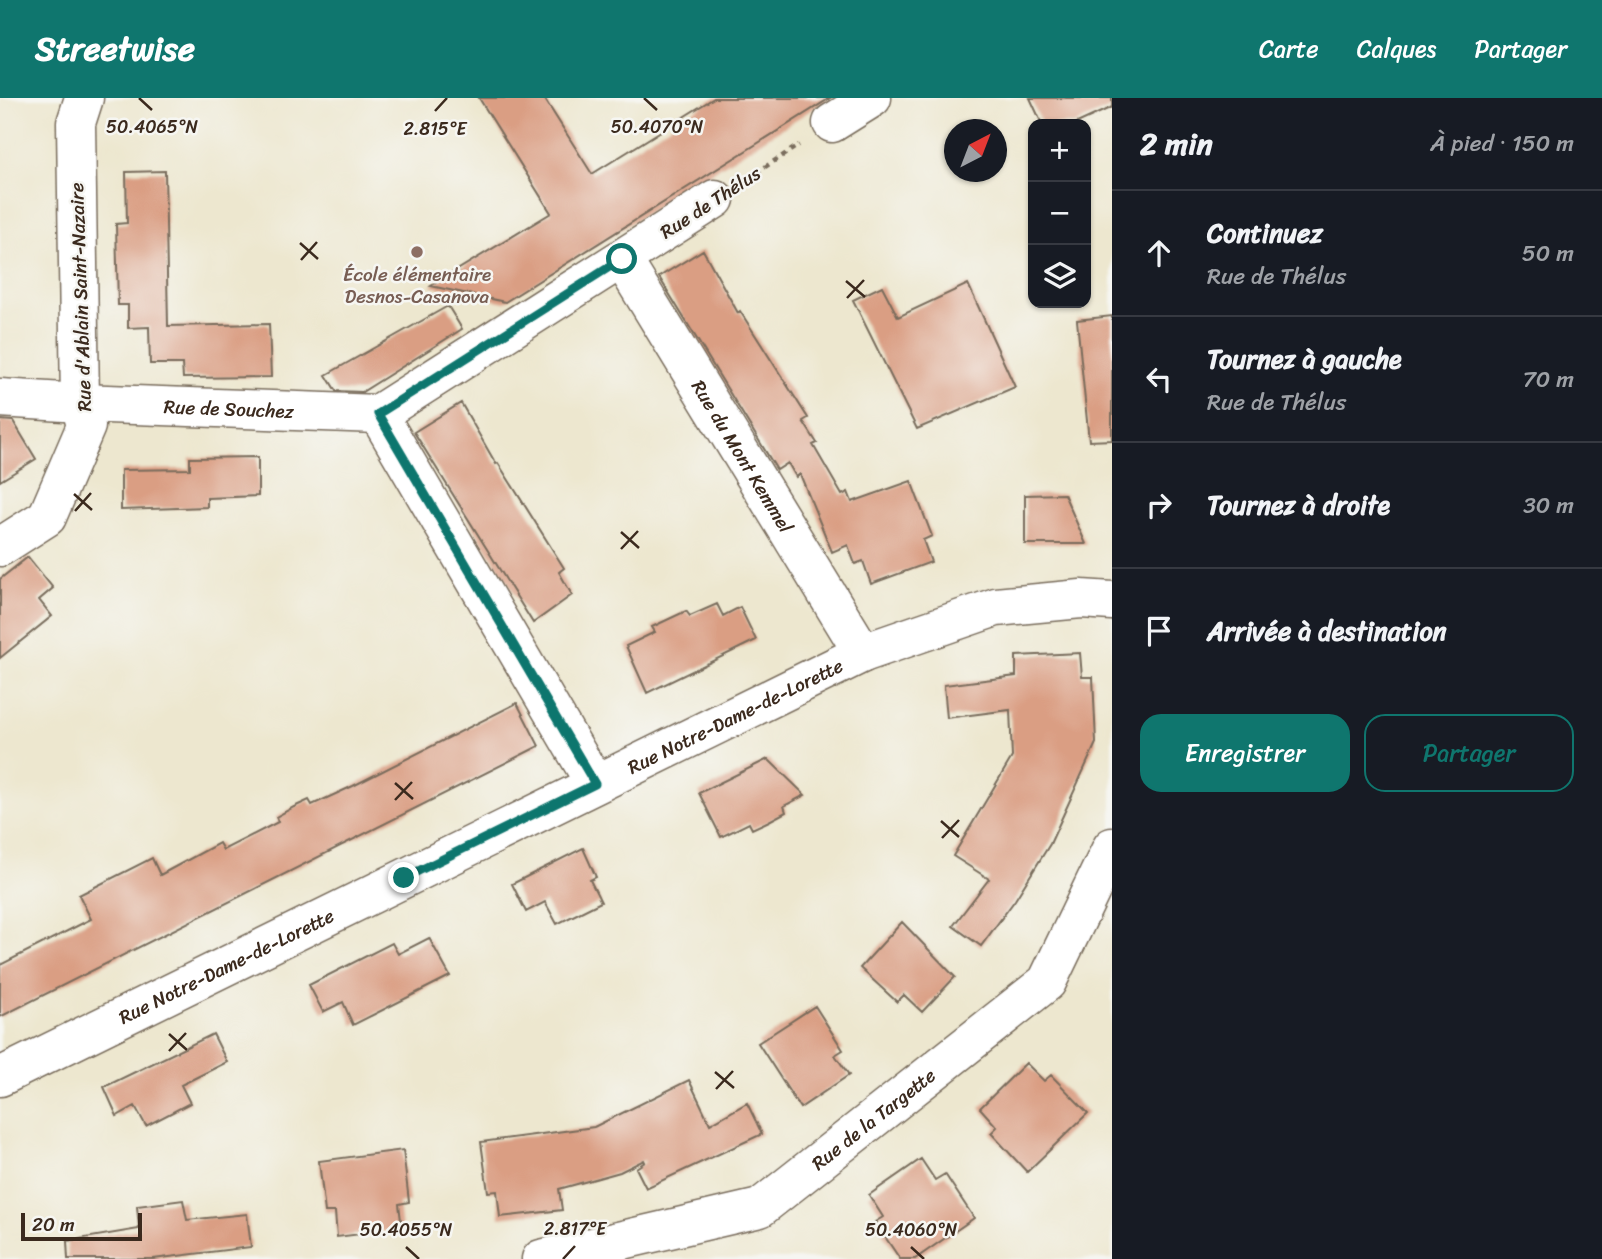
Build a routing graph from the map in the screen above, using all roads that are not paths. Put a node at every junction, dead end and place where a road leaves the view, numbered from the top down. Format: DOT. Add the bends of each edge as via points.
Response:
graph roads {
  1 [pos="84,98"];
  2 [pos="872,98"];
  3 [pos="832,123"];
  4 [pos="715,200"];
  5 [pos="622,259"];
  6 [pos="0,398"];
  7 [pos="80,403"];
  8 [pos="378,414"];
  9 [pos="0,547"];
  10 [pos="1112,601"];
  11 [pos="863,653"];
  12 [pos="595,784"];
  13 [pos="1112,847"];
  14 [pos="0,1077"];
  15 [pos="541,1259"];
  1 -- 7 [label="street, Rue d'Ablain Saint-Nazaire" via="76,123"];
  2 -- 3 [label="street"];
  4 -- 5 [label="street, Rue de Thélus"];
  5 -- 8 [label="street, Rue de Thélus"];
  5 -- 11 [label="street, Rue du Mont Kemmel"];
  6 -- 7 [label="street, Rue de Souchez"];
  7 -- 8 [label="street, Rue de Souchez"];
  7 -- 9 [label="street, Rue d'Ablain Saint-Nazaire" via="86,426 47,517"];
  8 -- 12 [label="street"];
  10 -- 11 [label="street, Rue Notre-Dame-de-Lorette" via="1082,599 996,607"];
  11 -- 12 [label="street, Rue Notre-Dame-de-Lorette"];
  12 -- 14 [label="street, Rue Notre-Dame-de-Lorette"];
  13 -- 15 [label="street, Rue de la Targette" via="1047,982 760,1208"];
}
